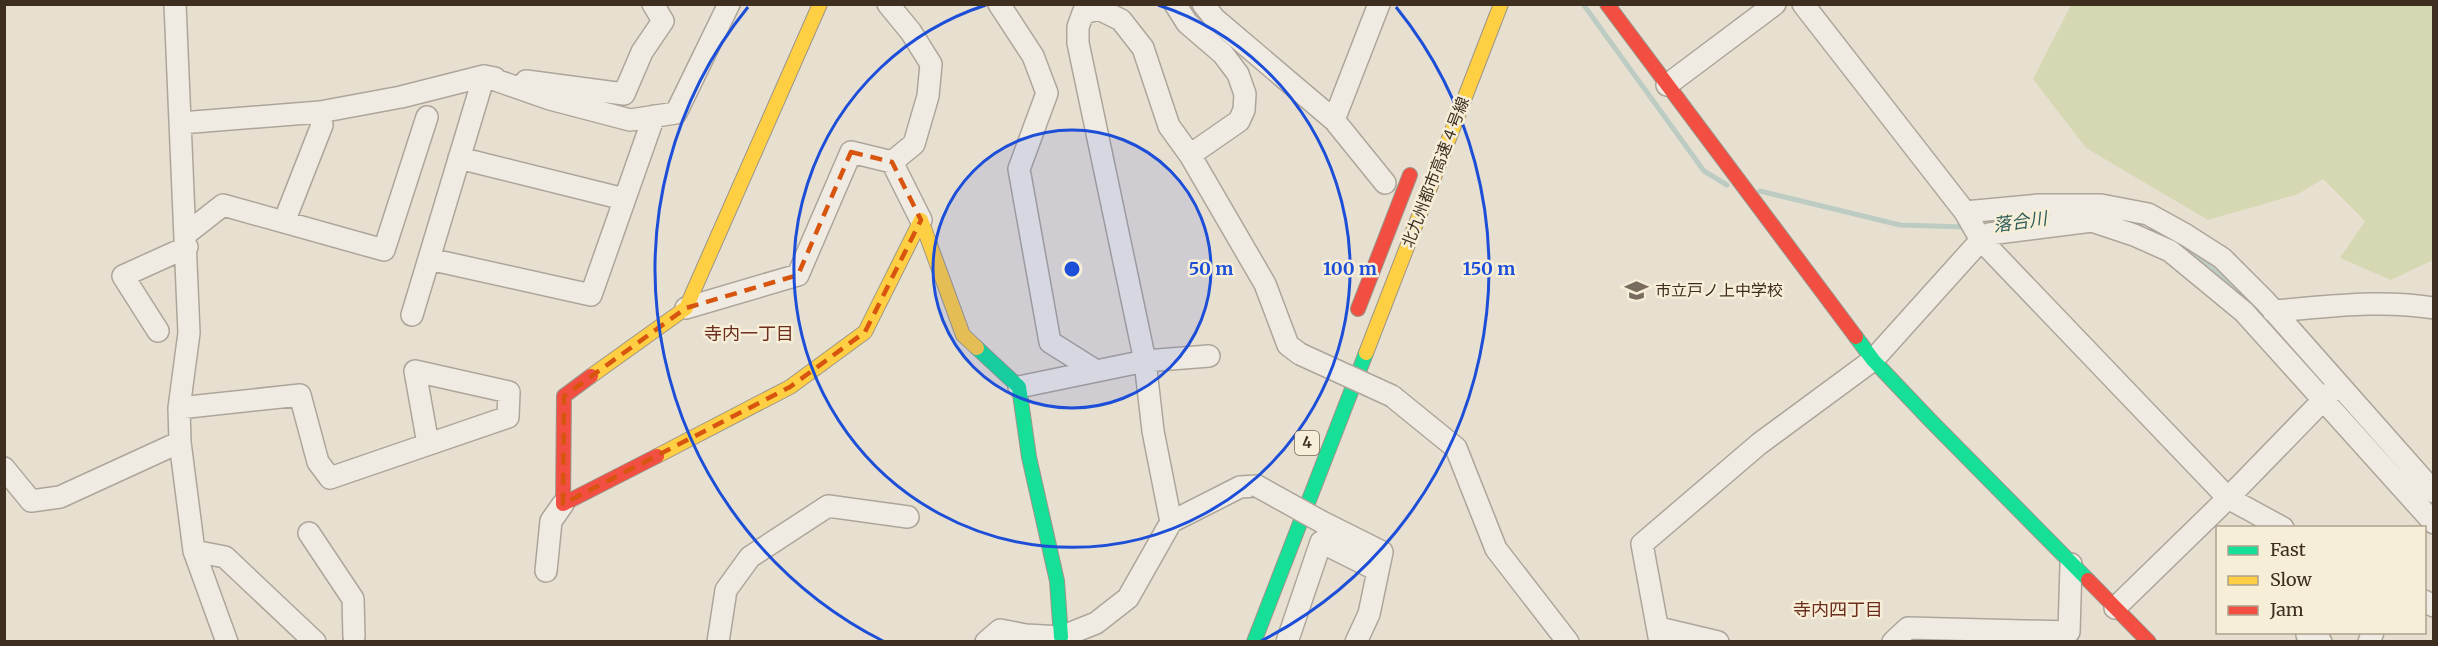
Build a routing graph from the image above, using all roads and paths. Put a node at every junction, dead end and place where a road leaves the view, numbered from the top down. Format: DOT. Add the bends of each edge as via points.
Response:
graph roads {
  1 [pos="175,4"];
  2 [pos="653,4"];
  3 [pos="729,4"];
  4 [pos="820,4"];
  5 [pos="888,4"];
  6 [pos="999,4"];
  7 [pos="1176,4"];
  8 [pos="1203,4"];
  9 [pos="1379,4"];
  10 [pos="1501,4"];
  11 [pos="1607,4"];
  12 [pos="1775,4"];
  13 [pos="1803,4"];
  14 [pos="484,76"];
  15 [pos="1667,85"];
  16 [pos="654,116"];
  17 [pos="427,117"];
  18 [pos="1334,120"];
  19 [pos="181,123"];
  20 [pos="322,125"];
  21 [pos="1190,155"];
  22 [pos="1417,157"];
  23 [pos="459,158"];
  24 [pos="892,162"];
  25 [pos="1385,183"];
  26 [pos="624,199"];
  27 [pos="1965,212"];
  28 [pos="921,220"];
  29 [pos="284,222"];
  30 [pos="1981,240"];
  31 [pos="186,241"];
  32 [pos="429,259"];
  33 [pos="686,308"];
  34 [pos="2433,308"];
  35 [pos="2273,311"];
  36 [pos="412,315"];
  37 [pos="1354,320"];
  38 [pos="158,331"];
  39 [pos="1342,352"];
  40 [pos="1209,356"];
  41 [pos="1873,360"];
  42 [pos="1145,361"];
  43 [pos="1096,371"];
  44 [pos="1329,385"];
  45 [pos="2338,385"];
  46 [pos="1019,387"];
  47 [pos="2322,401"];
  48 [pos="178,408"];
  49 [pos="180,442"];
  50 [pos="428,444"];
  51 [pos="4,468"];
  52 [pos="2433,492"];
  53 [pos="1288,494"];
  54 [pos="2228,498"];
  55 [pos="562,504"];
  56 [pos="1280,515"];
  57 [pos="908,517"];
  58 [pos="1172,522"];
  59 [pos="2433,523"];
  60 [pos="2279,526"];
  61 [pos="309,533"];
  62 [pos="194,551"];
  63 [pos="2072,564"];
  64 [pos="1377,570"];
  65 [pos="546,572"];
  66 [pos="2115,608"];
  67 [pos="2308,634"];
  68 [pos="1660,635"];
  69 [pos="1025,638"];
  70 [pos="1061,638"];
  71 [pos="354,640"];
  72 [pos="227,642"];
  73 [pos="315,642"];
  74 [pos="718,642"];
  75 [pos="986,642"];
  76 [pos="1254,642"];
  77 [pos="1287,642"];
  78 [pos="1356,642"];
  79 [pos="1568,642"];
  80 [pos="1718,642"];
  81 [pos="1893,642"];
  82 [pos="2149,642"];
  83 [pos="2321,642"];
  1 -- 19 [label="street"];
  2 -- 14 [label="street" via="663,21 642,52 624,94"];
  3 -- 16 [label="street" via="676,113"];
  4 -- 33 [label="main road"];
  5 -- 24 [label="street" via="931,64 928,96 914,144"];
  6 -- 43 [label="street" via="1033,56 1047,93 1020,169 1050,342"];
  7 -- 21 [label="street" via="1187,23 1223,54 1238,74 1245,94 1239,121"];
  8 -- 18 [label="street" via="1215,19"];
  9 -- 18 [label="street"];
  10 -- 76 [label="main road, 北九州都市高速４号線 / 4"];
  11 -- 15 [label="main road"];
  12 -- 15 [label="street"];
  13 -- 27 [label="street"];
  14 -- 16 [label="street" via="630,120"];
  14 -- 19 [label="street" via="320,112"];
  14 -- 23 [label="street"];
  15 -- 41 [label="main road"];
  16 -- 26 [label="street"];
  17 -- 29 [label="street" via="384,250"];
  18 -- 25 [label="street"];
  19 -- 31 [label="street"];
  20 -- 29 [label="street"];
  21 -- 42 [label="street" via="1169,126 1143,48 1121,20 1100,9 1083,13 1078,43"];
  21 -- 79 [label="street, bridge" via="1265,284 1288,345 1392,396 1456,448 1496,549"];
  22 -- 37 [label="main road, 北九州都市高速４号線"];
  23 -- 26 [label="street"];
  23 -- 32 [label="street"];
  24 -- 28 [label="street"];
  24 -- 33 [label="street" via="851,152 798,275"];
  26 -- 32 [label="street" via="591,295"];
  27 -- 30 [label="street"];
  27 -- 35 [label="street" via="2039,205 2101,205 2148,214 2222,258"];
  28 -- 46 [label="main road" via="963,335"];
  28 -- 55 [label="main road" via="865,332 790,387"];
  29 -- 31 [label="street" via="223,205"];
  30 -- 41 [label="street"];
  30 -- 47 [label="street" via="1989,234 2092,221 2170,250 2244,312"];
  30 -- 54 [label="street"];
  31 -- 38 [label="street" via="123,276"];
  31 -- 48 [label="street" via="189,333"];
  32 -- 36 [label="street"];
  33 -- 55 [label="main road" via="564,396"];
  34 -- 35 [label="street" via="2376,304"];
  35 -- 45 [label="street"];
  39 -- 44 [label="main road"];
  40 -- 42 [label="street"];
  41 -- 63 [label="main road"];
  41 -- 68 [label="street" via="1760,444 1642,544"];
  42 -- 43 [label="street"];
  42 -- 58 [label="street" via="1152,431"];
  43 -- 46 [label="street"];
  45 -- 47 [label="street"];
  45 -- 52 [label="street"];
  46 -- 70 [label="main road" via="1029,457 1057,581"];
  47 -- 54 [label="street"];
  47 -- 59 [label="street"];
  48 -- 49 [label="street"];
  48 -- 50 [label="street" via="300,394 318,462 330,478"];
  49 -- 51 [label="street" via="60,497 41,500 32,501"];
  49 -- 62 [label="street"];
  50 -- 50 [label="street" via="508,417 509,392 415,371"];
  53 -- 56 [label="main road"];
  54 -- 60 [label="street"];
  54 -- 66 [label="street"];
  55 -- 65 [label="street" via="551,521"];
  57 -- 74 [label="street" via="828,506 750,557 726,590"];
  58 -- 64 [label="street, bridge" via="1240,487 1257,486 1382,552"];
  58 -- 70 [label="street" via="1128,598 1096,623"];
  61 -- 71 [label="street" via="353,599"];
  62 -- 72 [label="street"];
  62 -- 73 [label="street" via="225,557"];
  63 -- 66 [label="main road"];
  63 -- 81 [label="street" via="2069,632 1908,627"];
  64 -- 77 [label="street" via="1321,542"];
  64 -- 78 [label="street" via="1369,614"];
  66 -- 82 [label="main road"];
  67 -- 83 [label="street"];
  68 -- 80 [label="street"];
  69 -- 70 [label="street"];
  69 -- 75 [label="street" via="1000,630"];
}
